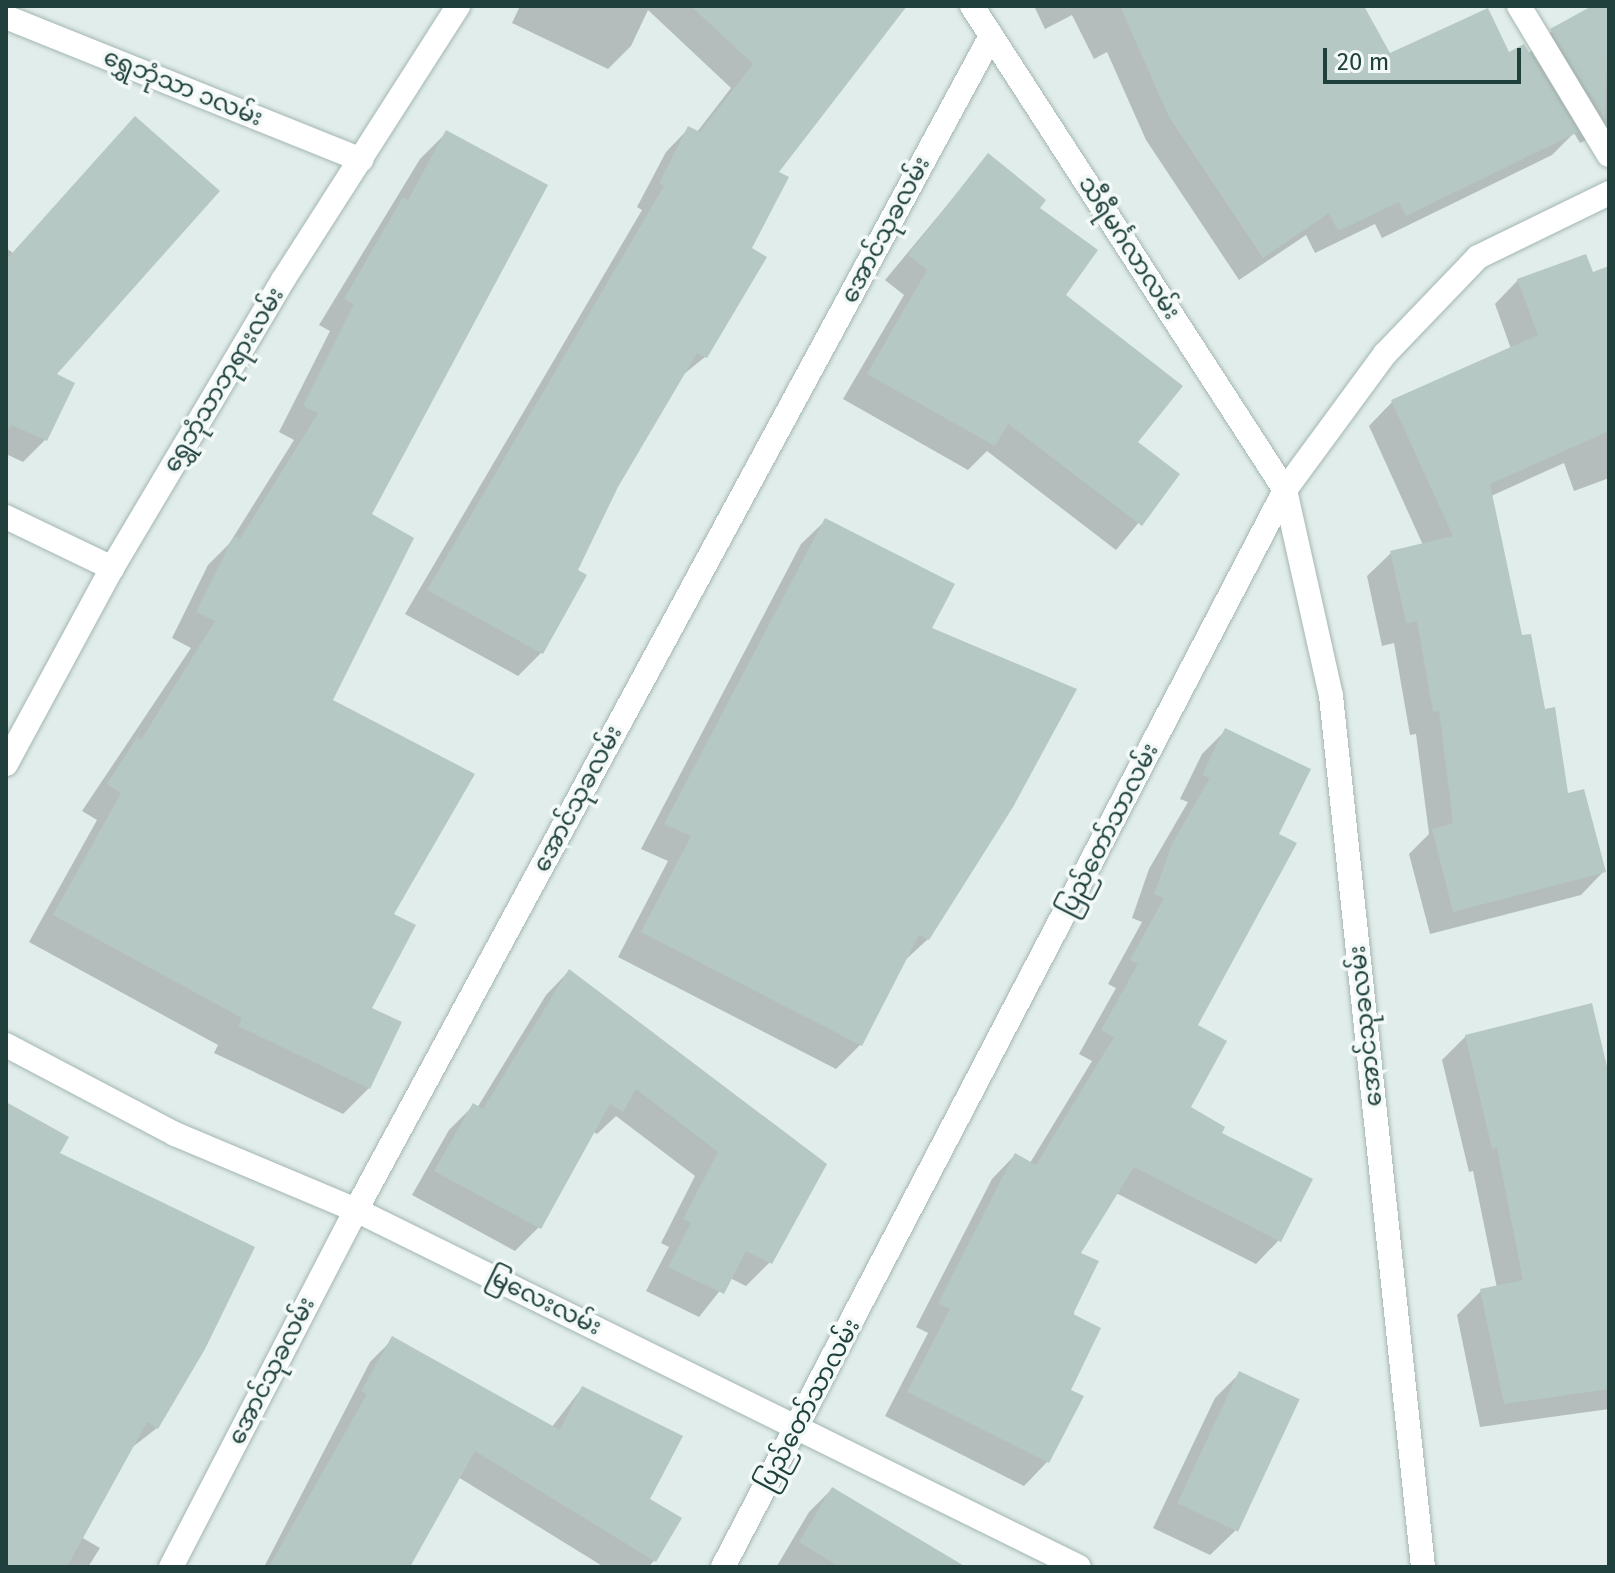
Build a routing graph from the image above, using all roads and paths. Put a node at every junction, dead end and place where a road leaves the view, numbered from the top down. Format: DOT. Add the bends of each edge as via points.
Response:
graph roads {
  1 [pos="458,6"];
  2 [pos="972,6"];
  3 [pos="1519,6"];
  4 [pos="6,17"];
  5 [pos="991,36"];
  6 [pos="1609,155"];
  7 [pos="361,160"];
  8 [pos="1609,193"];
  9 [pos="1285,490"];
  10 [pos="6,517"];
  11 [pos="112,568"];
  12 [pos="6,764"];
  13 [pos="6,1045"];
  14 [pos="356,1210"];
  15 [pos="799,1426"];
  16 [pos="171,1567"];
  17 [pos="723,1567"];
  18 [pos="1079,1567"];
  19 [pos="1423,1567"];
  1 -- 7 [label="street, ရွှေဘုံသာဘုရားလမ်း"];
  2 -- 5 [label="street, သီရီမင်္ဂလာလမ်း"];
  3 -- 6 [label="street"];
  4 -- 7 [label="street, ရွှေဘုံသာ ၁လမ်း"];
  5 -- 9 [label="street, သီရီမင်္ဂလာလမ်း"];
  5 -- 14 [label="street, အောင်သုခလမ်း"];
  7 -- 11 [label="street, ရွှေဘုံသာဘုရားလမ်း"];
  8 -- 9 [label="street, ပြည်တော်သာလမ်း" via="1478,257 1385,354"];
  9 -- 15 [label="street, ပြည်တော်သာလမ်း"];
  9 -- 19 [label="street, အောင်သုခလမ်း" via="1331,696"];
  10 -- 11 [label="street"];
  11 -- 12 [label="street, ရွှေဘုံသာဘုရားလမ်း"];
  13 -- 14 [label="street, မြလေးလမ်း" via="175,1134"];
  14 -- 15 [label="street, မြလေးလမ်း"];
  14 -- 16 [label="street, အောင်သုခလမ်း"];
  15 -- 17 [label="street, ပြည်တော်သာလမ်း"];
  15 -- 18 [label="street, မြလေးလမ်း"];
}
